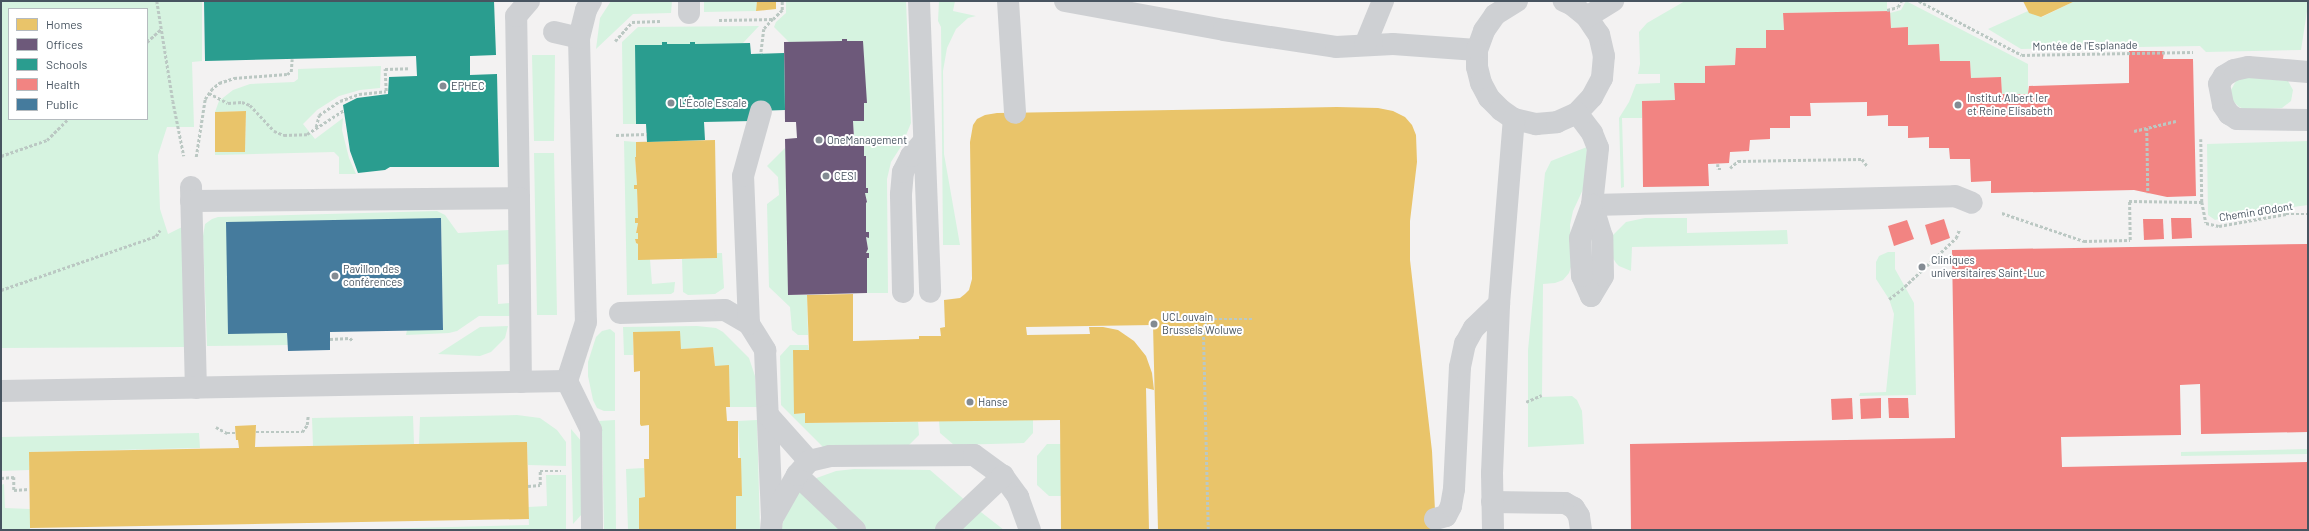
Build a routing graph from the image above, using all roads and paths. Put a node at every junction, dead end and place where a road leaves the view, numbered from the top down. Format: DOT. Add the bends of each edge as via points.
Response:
graph roads {
  1 [pos="157,1"];
  2 [pos="529,1"];
  3 [pos="591,1"];
  4 [pos="782,1"];
  5 [pos="919,1"];
  6 [pos="1065,1"];
  7 [pos="1383,1"];
  8 [pos="1517,1"];
  9 [pos="1564,1"];
  10 [pos="1613,1"];
  11 [pos="1901,1"];
  12 [pos="1919,1"];
  13 [pos="1887,10"];
  14 [pos="1008,12"];
  15 [pos="1587,17"];
  16 [pos="773,19"];
  17 [pos="632,22"];
  18 [pos="161,29"];
  19 [pos="554,32"];
  20 [pos="579,38"];
  21 [pos="148,41"];
  22 [pos="616,41"];
  23 [pos="1365,45"];
  24 [pos="1477,50"];
  25 [pos="2193,52"];
  26 [pos="292,59"];
  27 [pos="410,68"];
  28 [pos="2308,71"];
  29 [pos="209,93"];
  30 [pos="1014,103"];
  31 [pos="344,110"];
  32 [pos="761,111"];
  33 [pos="1577,113"];
  34 [pos="1514,119"];
  35 [pos="67,120"];
  36 [pos="2176,120"];
  37 [pos="2308,120"];
  38 [pos="316,127"];
  39 [pos="2147,128"];
  40 [pos="2134,132"];
  41 [pos="616,134"];
  42 [pos="647,134"];
  43 [pos="2201,139"];
  44 [pos="924,141"];
  45 [pos="1,156"];
  46 [pos="1718,164"];
  47 [pos="2148,193"];
  48 [pos="191,194"];
  49 [pos="519,198"];
  50 [pos="1895,198"];
  51 [pos="2202,202"];
  52 [pos="1972,203"];
  53 [pos="2308,214"];
  54 [pos="1,290"];
  55 [pos="903,292"];
  56 [pos="930,292"];
  57 [pos="1889,299"];
  58 [pos="1499,304"];
  59 [pos="620,313"];
  60 [pos="1252,319"];
  61 [pos="749,324"];
  62 [pos="330,339"];
  63 [pos="353,341"];
  64 [pos="568,381"];
  65 [pos="521,382"];
  66 [pos="196,388"];
  67 [pos="1,391"];
  68 [pos="1542,395"];
  69 [pos="1522,403"];
  70 [pos="308,415"];
  71 [pos="768,415"];
  72 [pos="216,427"];
  73 [pos="256,432"];
  74 [pos="235,433"];
  75 [pos="803,468"];
  76 [pos="569,472"];
  77 [pos="1003,476"];
  78 [pos="1,478"];
  79 [pos="528,486"];
  80 [pos="29,489"];
  81 [pos="1492,502"];
  82 [pos="1436,519"];
  83 [pos="772,525"];
  84 [pos="592,530"];
  85 [pos="855,530"];
  86 [pos="946,530"];
  87 [pos="1030,530"];
  88 [pos="1208,530"];
  89 [pos="1494,530"];
  90 [pos="1581,530"];
  1 -- 18 [label="path"];
  2 -- 49 [label="street" via="516,16"];
  3 -- 20 [label="street"];
  4 -- 16 [label="path" via="782,10"];
  5 -- 44 [label="street"];
  6 -- 23 [label="street" via="1336,47"];
  7 -- 23 [label="street"];
  8 -- 24 [label="street" via="1495,14 1484,31"];
  9 -- 15 [label="street" via="1572,4"];
  10 -- 15 [label="street"];
  11 -- 13 [label="path" via="1898,7"];
  12 -- 25 [label="path, Montée de l'Esplanade" via="2022,55"];
  14 -- 30 [label="street"];
  15 -- 33 [label="street" via="1599,35 1604,56 1602,78 1592,97"];
  17 -- 22 [label="path"];
  18 -- 21 [label="path"];
  18 -- 48 [label="path"];
  19 -- 20 [label="street"];
  20 -- 64 [label="street" via="587,317"];
  23 -- 24 [label="street" via="1393,44"];
  24 -- 34 [label="street" via="1477,67 1481,83 1489,98"];
  26 -- 29 [label="path" via="291,72 287,74 234,78 219,83"];
  27 -- 38 [label="path" via="385,69 386,91 359,94 340,101 319,115"];
  28 -- 37 [label="street" via="2248,68 2234,70 2224,76 2219,84 2223,105 2229,114 2237,119"];
  29 -- 38 [label="path" via="228,103 242,102 250,105 280,134 301,135"];
  29 -- 48 [label="path" via="205,99"];
  31 -- 38 [label="path"];
  32 -- 61 [label="street" via="743,176"];
  33 -- 34 [label="street" via="1557,122 1536,124"];
  33 -- 50 [label="street" via="1592,133 1598,148 1592,205"];
  34 -- 58 [label="street"];
  35 -- 45 [label="path" via="47,140"];
  36 -- 39 [label="path"];
  39 -- 40 [label="path"];
  39 -- 47 [label="path"];
  41 -- 42 [label="path"];
  43 -- 51 [label="path, Chemin d'Odont"];
  44 -- 55 [label="street" via="911,156 903,172 900,194"];
  44 -- 56 [label="street"];
  46 -- 50 [label="path" via="1718,169 1731,168 1738,161 1862,159"];
  48 -- 49 [label="street"];
  48 -- 54 [label="path" via="156,236"];
  48 -- 66 [label="street"];
  49 -- 65 [label="street"];
  50 -- 52 [label="street" via="1955,196"];
  51 -- 52 [label="path" via="2129,201 2130,240 2084,241"];
  51 -- 53 [label="path, Chemin d'Odont" via="2203,218 2212,226 2286,214"];
  52 -- 57 [label="path" via="1956,238"];
  58 -- 81 [label="street"];
  58 -- 82 [label="street" via="1474,328 1465,344 1460,367 1454,489 1446,516"];
  59 -- 61 [label="street" via="725,310"];
  60 -- 88 [label="path" via="1209,319 1203,328"];
  61 -- 71 [label="street" via="765,350"];
  62 -- 63 [label="path" via="350,338"];
  64 -- 65 [label="street"];
  64 -- 84 [label="street" via="591,430"];
  65 -- 66 [label="street"];
  66 -- 67 [label="street"];
  68 -- 69 [label="path"];
  70 -- 73 [label="path" via="307,425 302,432"];
  71 -- 75 [label="street"];
  71 -- 83 [label="street"];
  72 -- 74 [label="path" via="227,433"];
  75 -- 77 [label="street" via="830,456 974,455"];
  75 -- 83 [label="street"];
  75 -- 85 [label="street"];
  76 -- 79 [label="path" via="540,471 540,485"];
  77 -- 86 [label="street"];
  77 -- 87 [label="street" via="1018,497"];
  78 -- 80 [label="path" via="14,477 14,490"];
  81 -- 89 [label="street"];
  81 -- 90 [label="street" via="1565,503 1574,508 1579,516"];
}
